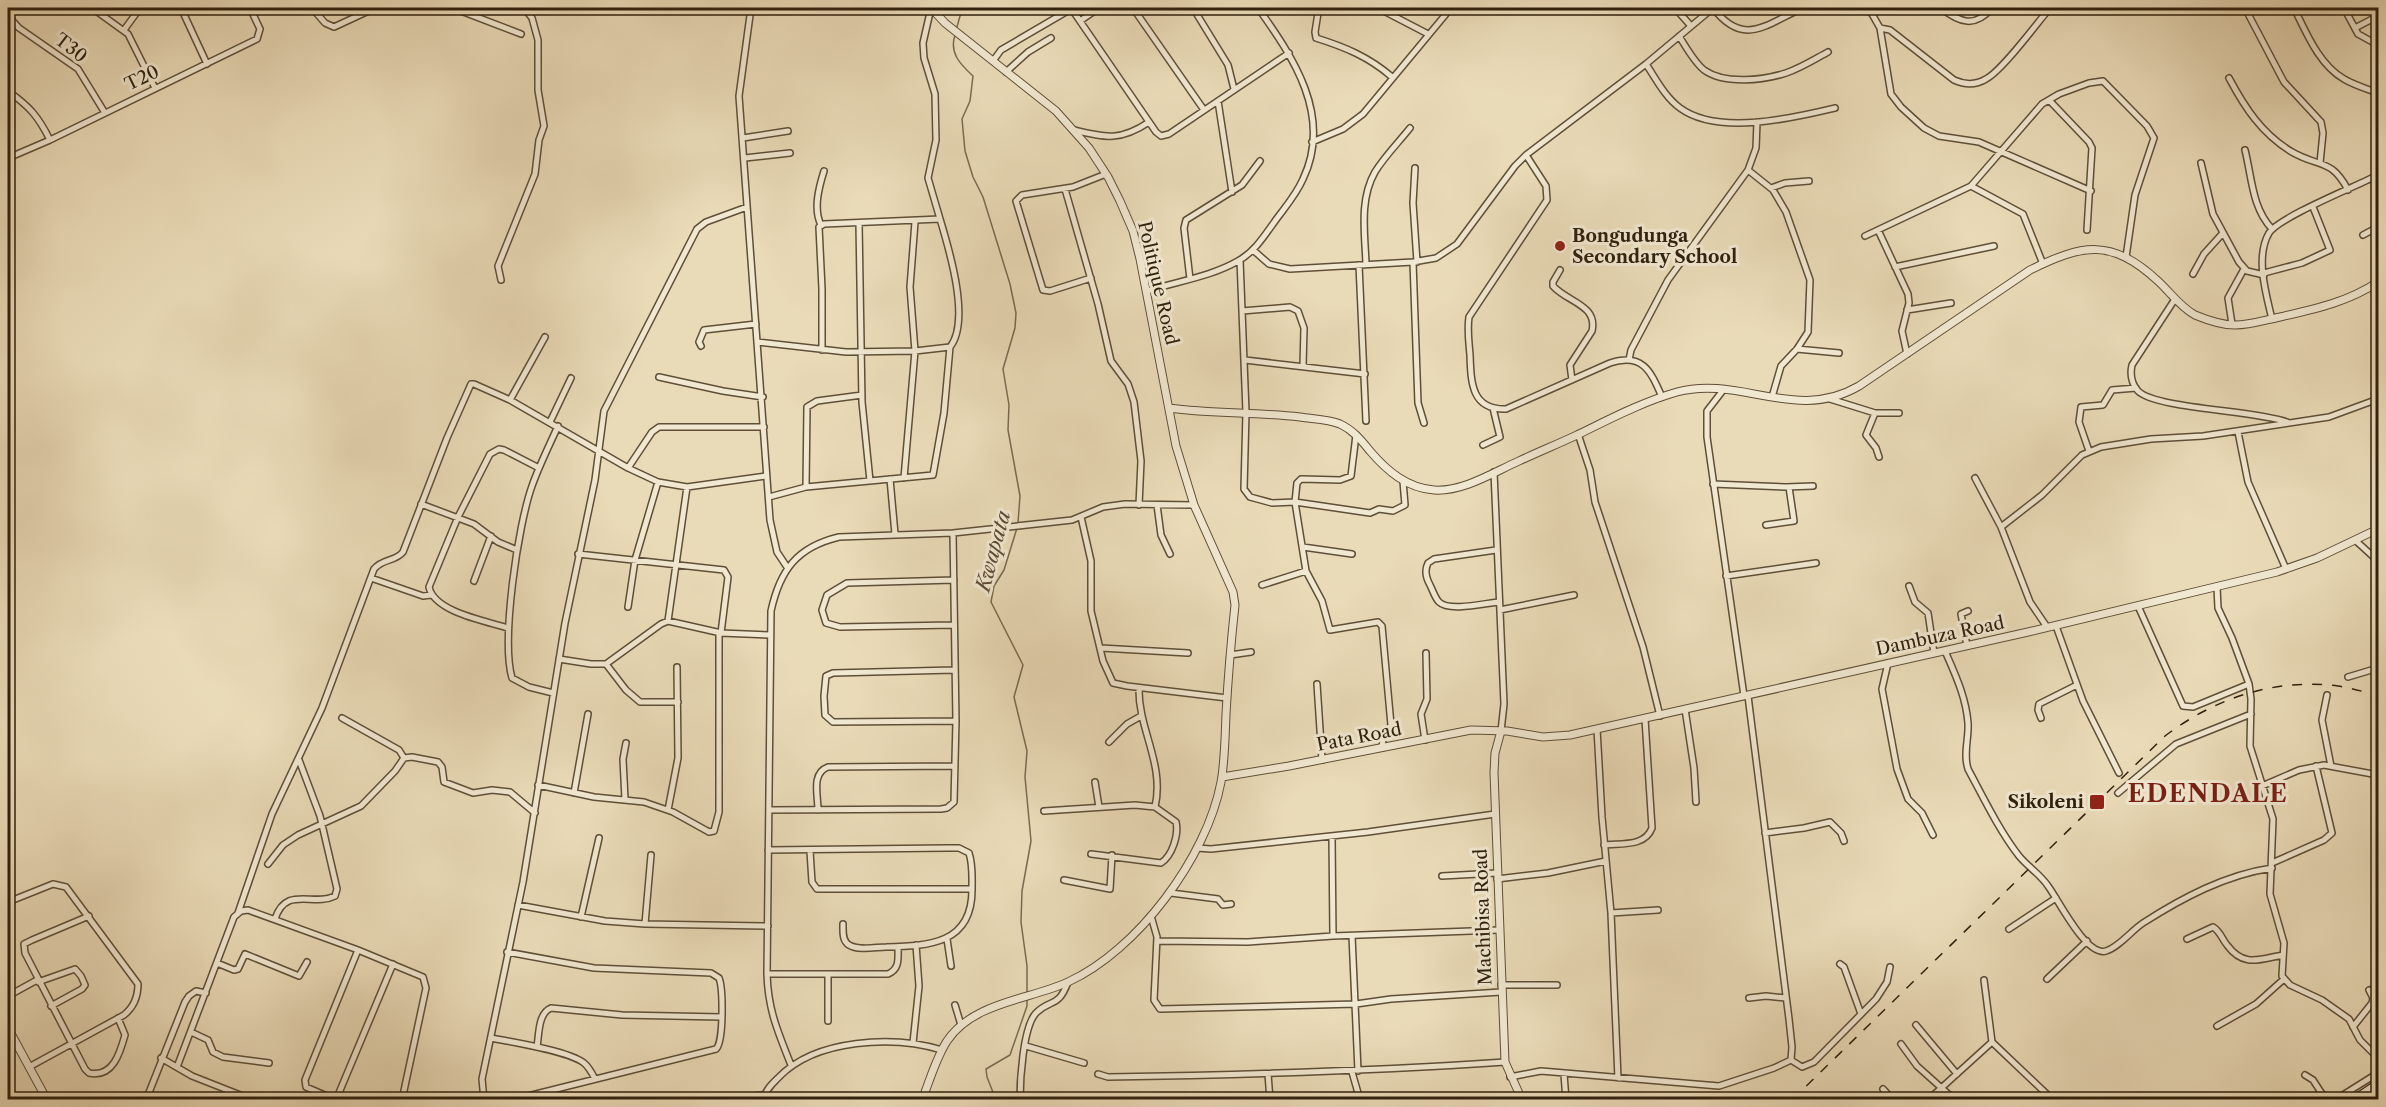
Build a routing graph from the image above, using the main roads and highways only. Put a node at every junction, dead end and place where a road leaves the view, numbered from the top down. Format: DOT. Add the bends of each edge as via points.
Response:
graph roads {
  1 [pos="2379,1084"];
  2 [pos="2354,1100"];
  1 -- 2 [label="main road"];
}
